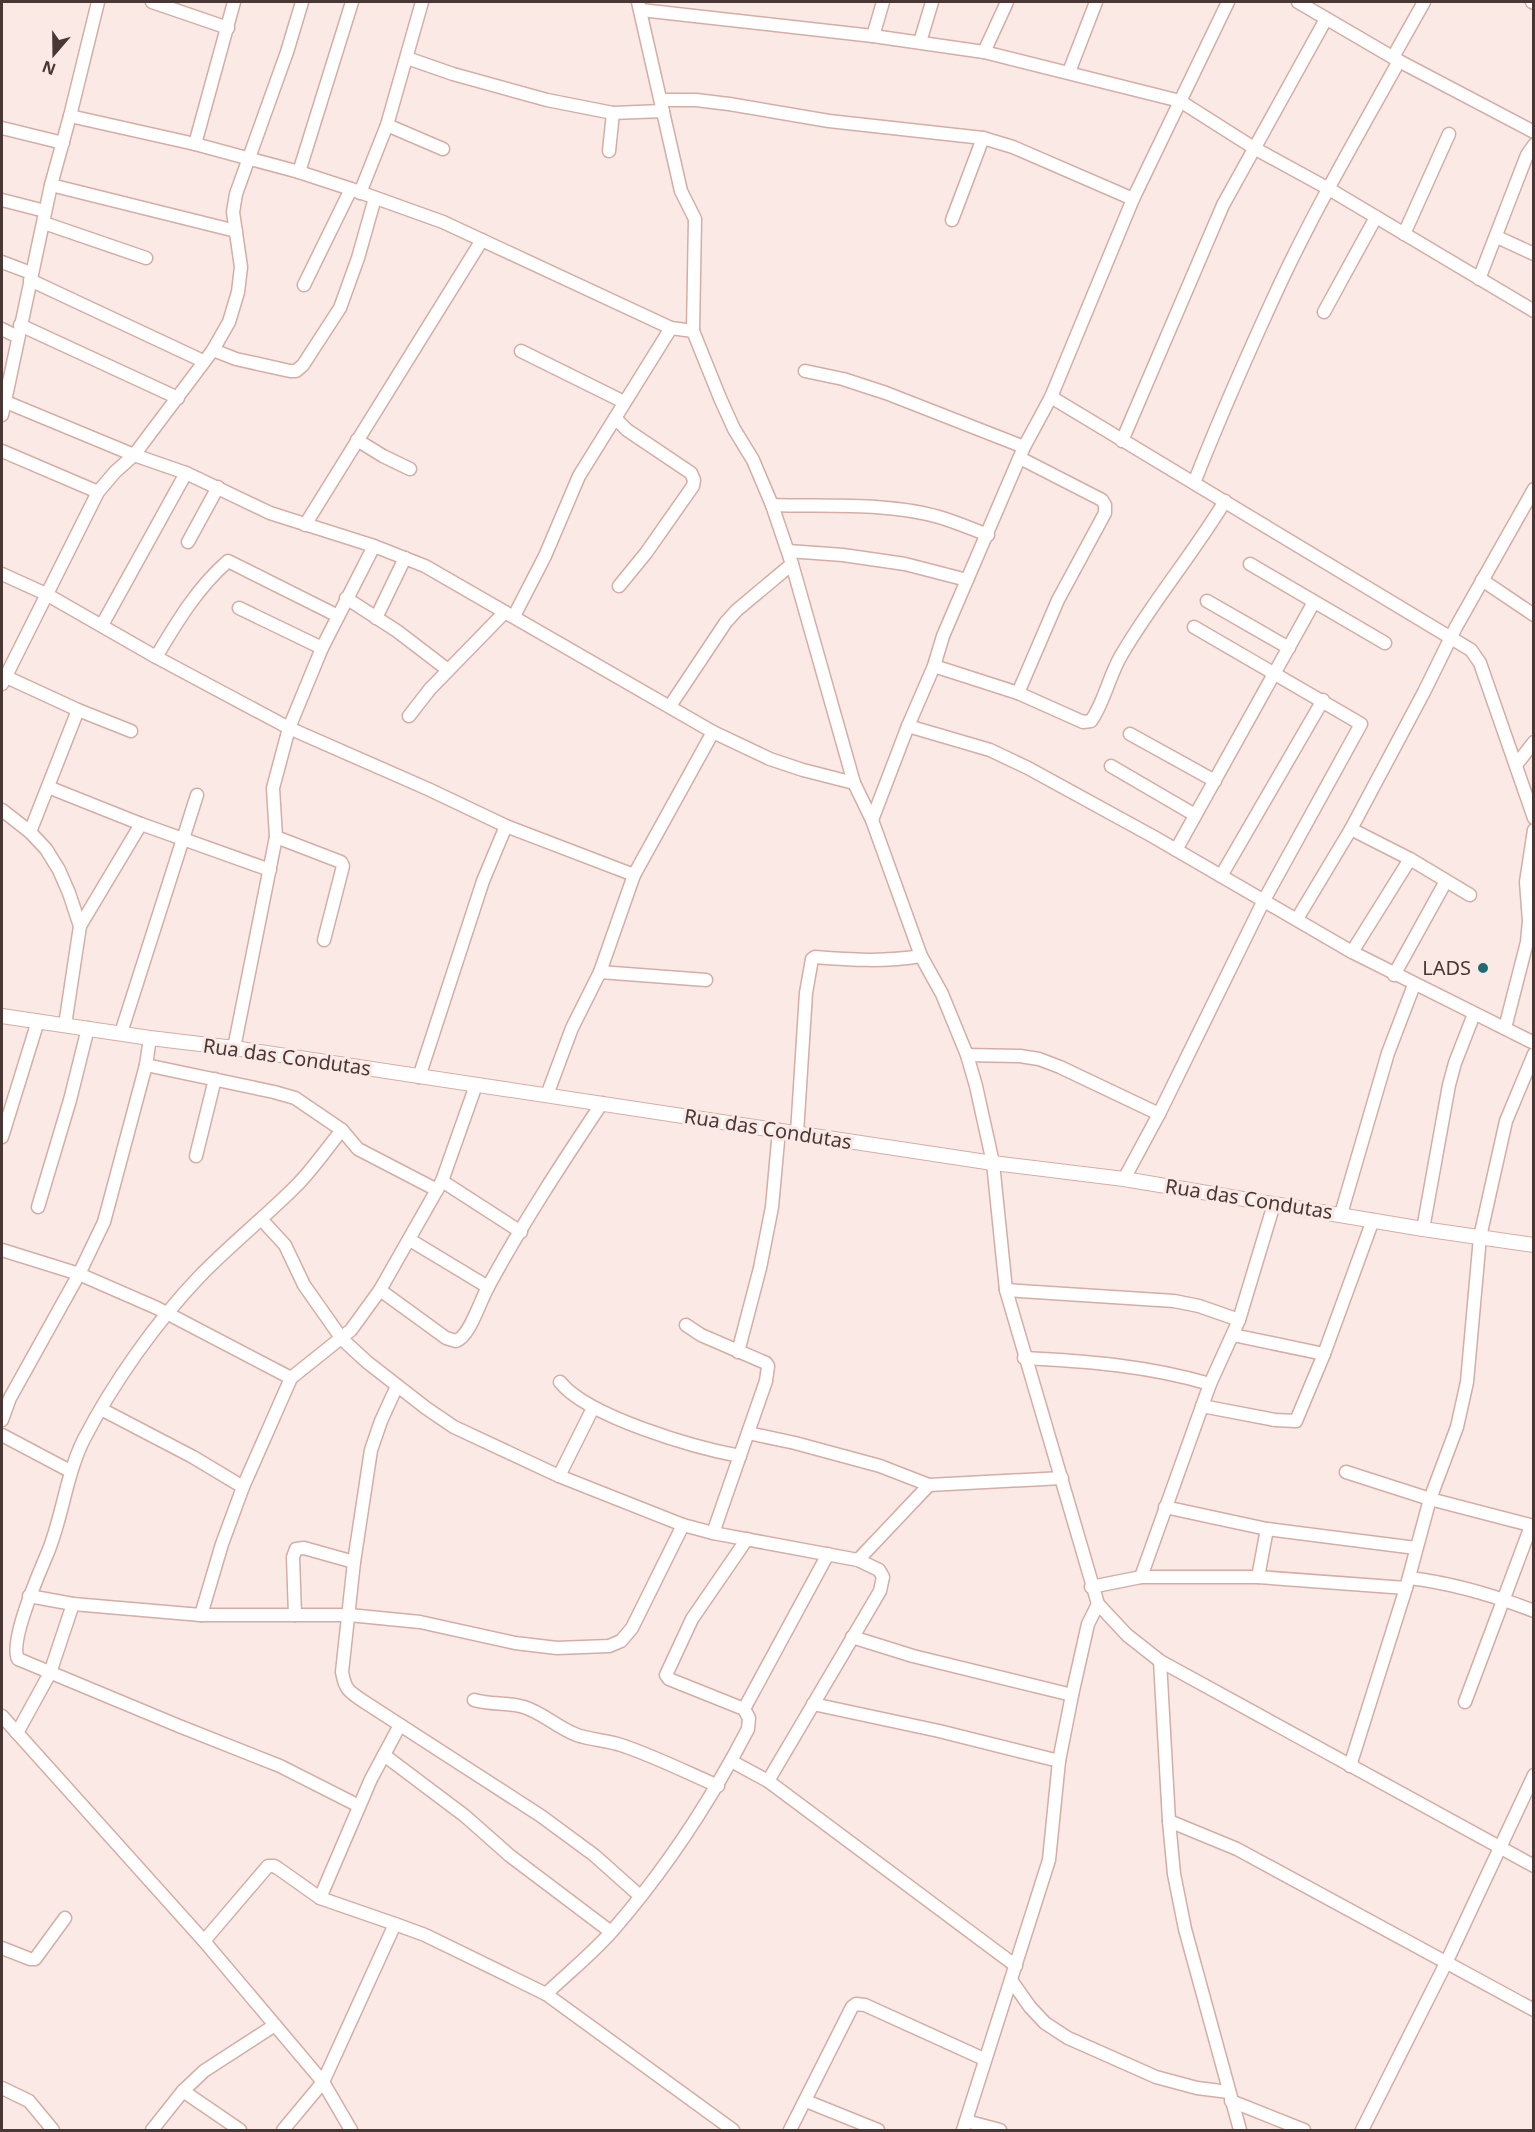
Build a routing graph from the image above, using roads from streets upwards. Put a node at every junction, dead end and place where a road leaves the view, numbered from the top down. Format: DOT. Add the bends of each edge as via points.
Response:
graph roads {
  1 [pos="98,2"];
  2 [pos="234,2"];
  3 [pos="302,2"];
  4 [pos="352,2"];
  5 [pos="422,2"];
  6 [pos="883,2"];
  7 [pos="932,2"];
  8 [pos="1007,2"];
  9 [pos="1096,2"];
  10 [pos="1228,2"];
  11 [pos="1298,2"];
  12 [pos="1424,2"];
  13 [pos="159,3"];
  14 [pos="640,6"];
  15 [pos="1317,7"];
  16 [pos="1326,19"];
  17 [pos="228,28"];
  18 [pos="873,36"];
  19 [pos="920,42"];
  20 [pos="984,52"];
  21 [pos="407,58"];
  22 [pos="1396,59"];
  23 [pos="1069,72"];
  24 [pos="1180,100"];
  25 [pos="662,106"];
  26 [pos="613,113"];
  27 [pos="70,116"];
  28 [pos="387,125"];
  29 [pos="2,128"];
  30 [pos="1533,132"];
  31 [pos="1449,134"];
  32 [pos="983,138"];
  33 [pos="63,143"];
  34 [pos="195,144"];
  35 [pos="1254,148"];
  36 [pos="443,149"];
  37 [pos="609,151"];
  38 [pos="1531,152"];
  39 [pos="250,159"];
  40 [pos="299,172"];
  41 [pos="51,185"];
  42 [pos="1329,189"];
  43 [pos="355,191"];
  44 [pos="375,198"];
  45 [pos="1133,199"];
  46 [pos="2,200"];
  47 [pos="44,217"];
  48 [pos="1376,217"];
  49 [pos="952,220"];
  50 [pos="236,231"];
  51 [pos="1404,234"];
  52 [pos="1497,237"];
  53 [pos="482,240"];
  54 [pos="1533,254"];
  55 [pos="146,258"];
  56 [pos="2,262"];
  57 [pos="31,277"];
  58 [pos="1479,279"];
  59 [pos="304,285"];
  60 [pos="1533,311"];
  61 [pos="1324,312"];
  62 [pos="671,328"];
  63 [pos="2,329"];
  64 [pos="19,331"];
  65 [pos="693,331"];
  66 [pos="213,350"];
  67 [pos="521,351"];
  68 [pos="203,361"];
  69 [pos="805,370"];
  70 [pos="6,371"];
  71 [pos="1051,397"];
  72 [pos="178,398"];
  73 [pos="6,402"];
  74 [pos="624,402"];
  75 [pos="2,415"];
  76 [pos="615,418"];
  77 [pos="357,440"];
  78 [pos="1122,441"];
  79 [pos="2,451"];
  80 [pos="1022,452"];
  81 [pos="134,455"];
  82 [pos="410,470"];
  83 [pos="186,473"];
  84 [pos="1194,483"];
  85 [pos="218,488"];
  86 [pos="1533,489"];
  87 [pos="98,492"];
  88 [pos="1225,501"];
  89 [pos="772,505"];
  90 [pos="305,525"];
  91 [pos="988,535"];
  92 [pos="188,542"];
  93 [pos="374,546"];
  94 [pos="788,551"];
  95 [pos="405,558"];
  96 [pos="792,564"];
  97 [pos="1250,564"];
  98 [pos="2,574"];
  99 [pos="967,580"];
  100 [pos="1482,580"];
  101 [pos="619,586"];
  102 [pos="46,594"];
  103 [pos="346,598"];
  104 [pos="1207,601"];
  105 [pos="1314,602"];
  106 [pos="239,608"];
  107 [pos="510,614"];
  108 [pos="1533,615"];
  109 [pos="338,616"];
  110 [pos="376,618"];
  111 [pos="102,625"];
  112 [pos="1194,627"];
  113 [pos="1452,637"];
  114 [pos="1385,643"];
  115 [pos="322,648"];
  116 [pos="1290,648"];
  117 [pos="156,657"];
  118 [pos="934,666"];
  119 [pos="448,670"];
  120 [pos="1276,673"];
  121 [pos="3,679"];
  122 [pos="1018,693"];
  123 [pos="1323,700"];
  124 [pos="670,706"];
  125 [pos="78,710"];
  126 [pos="409,716"];
  127 [pos="908,726"];
  128 [pos="289,728"];
  129 [pos="131,731"];
  130 [pos="713,732"];
  131 [pos="1130,734"];
  132 [pos="1533,742"];
  133 [pos="1516,765"];
  134 [pos="1111,766"];
  135 [pos="1215,781"];
  136 [pos="854,783"];
  137 [pos="48,787"];
  138 [pos="197,795"];
  139 [pos="2,810"];
  140 [pos="1195,815"];
  141 [pos="1533,818"];
  142 [pos="872,820"];
  143 [pos="141,824"];
  144 [pos="506,826"];
  145 [pos="1351,829"];
  146 [pos="1533,830"];
  147 [pos="30,832"];
  148 [pos="276,837"];
  149 [pos="183,838"];
  150 [pos="1176,850"];
  151 [pos="1410,859"];
  152 [pos="270,870"];
  153 [pos="634,875"];
  154 [pos="1221,876"];
  155 [pos="1446,881"];
  156 [pos="1470,895"];
  157 [pos="1263,902"];
  158 [pos="1298,919"];
  159 [pos="80,926"];
  160 [pos="324,940"];
  161 [pos="1530,942"];
  162 [pos="1352,952"];
  163 [pos="921,956"];
  164 [pos="600,972"];
  165 [pos="1394,975"];
  166 [pos="706,980"];
  167 [pos="1414,985"];
  168 [pos="1474,1014"];
  169 [pos="2,1016"];
  170 [pos="38,1021"];
  171 [pos="65,1025"];
  172 [pos="88,1028"];
  173 [pos="1505,1028"];
  174 [pos="121,1033"];
  175 [pos="150,1038"];
  176 [pos="1533,1043"];
  177 [pos="234,1048"];
  178 [pos="1533,1054"];
  179 [pos="967,1055"];
  180 [pos="146,1065"];
  181 [pos="419,1077"];
  182 [pos="215,1079"];
  183 [pos="476,1085"];
  184 [pos="547,1095"];
  185 [pos="602,1103"];
  186 [pos="1159,1114"];
  187 [pos="342,1130"];
  188 [pos="779,1130"];
  189 [pos="797,1133"];
  190 [pos="2,1137"];
  191 [pos="196,1156"];
  192 [pos="993,1163"];
  193 [pos="1124,1179"];
  194 [pos="440,1185"];
  195 [pos="1274,1204"];
  196 [pos="38,1207"];
  197 [pos="1341,1214"];
  198 [pos="261,1219"];
  199 [pos="1373,1220"];
  200 [pos="1423,1229"];
  201 [pos="521,1232"];
  202 [pos="1480,1237"];
  203 [pos="410,1239"];
  204 [pos="1533,1245"];
  205 [pos="2,1250"];
  206 [pos="80,1274"];
  207 [pos="488,1287"];
  208 [pos="381,1290"];
  209 [pos="1006,1290"];
  210 [pos="168,1313"];
  211 [pos="1239,1320"];
  212 [pos="687,1325"];
  213 [pos="1233,1335"];
  214 [pos="342,1339"];
  215 [pos="738,1352"];
  216 [pos="1324,1354"];
  217 [pos="1024,1358"];
  218 [pos="291,1378"];
  219 [pos="560,1382"];
  220 [pos="1210,1384"];
  221 [pos="397,1386"];
  222 [pos="1202,1406"];
  223 [pos="593,1408"];
  224 [pos="101,1409"];
  225 [pos="2,1420"];
  226 [pos="748,1433"];
  227 [pos="2,1435"];
  228 [pos="740,1456"];
  229 [pos="70,1471"];
  230 [pos="1346,1472"];
  231 [pos="559,1476"];
  232 [pos="1062,1478"];
  233 [pos="929,1485"];
  234 [pos="243,1487"];
  235 [pos="1430,1499"];
  236 [pos="1165,1507"];
  237 [pos="683,1525"];
  238 [pos="1532,1526"];
  239 [pos="1267,1529"];
  240 [pos="713,1533"];
  241 [pos="747,1539"];
  242 [pos="1416,1548"];
  243 [pos="828,1554"];
  244 [pos="858,1560"];
  245 [pos="354,1562"];
  246 [pos="1141,1577"];
  247 [pos="1258,1577"];
  248 [pos="1408,1583"];
  249 [pos="1091,1587"];
  250 [pos="29,1596"];
  251 [pos="1503,1599"];
  252 [pos="73,1604"];
  253 [pos="1098,1604"];
  254 [pos="1533,1611"];
  255 [pos="201,1615"];
  256 [pos="296,1615"];
  257 [pos="349,1615"];
  258 [pos="852,1637"];
  259 [pos="1160,1661"];
  260 [pos="50,1673"];
  261 [pos="1072,1695"];
  262 [pos="474,1700"];
  263 [pos="1465,1702"];
  264 [pos="813,1704"];
  265 [pos="744,1709"];
  266 [pos="2,1716"];
  267 [pos="400,1725"];
  268 [pos="17,1733"];
  269 [pos="384,1755"];
  270 [pos="731,1761"];
  271 [pos="1059,1761"];
  272 [pos="1350,1766"];
  273 [pos="1533,1775"];
  274 [pos="768,1781"];
  275 [pos="718,1786"];
  276 [pos="359,1806"];
  277 [pos="1169,1821"];
  278 [pos="1499,1848"];
  279 [pos="1533,1866"];
  280 [pos="640,1896"];
  281 [pos="320,1898"];
  282 [pos="65,1918"];
  283 [pos="395,1924"];
  284 [pos="611,1932"];
  285 [pos="204,1941"];
  286 [pos="2,1948"];
  287 [pos="1446,1963"];
  288 [pos="1016,1966"];
  289 [pos="1011,1980"];
  290 [pos="546,1994"];
  291 [pos="1533,2010"];
  292 [pos="275,2025"];
  293 [pos="984,2059"];
  294 [pos="323,2082"];
  295 [pos="2,2088"];
  296 [pos="183,2091"];
  297 [pos="1230,2097"];
  298 [pos="806,2101"];
  299 [pos="964,2126"];
  300 [pos="53,2130"];
  301 [pos="152,2130"];
  302 [pos="240,2130"];
  303 [pos="284,2130"];
  304 [pos="351,2130"];
  305 [pos="733,2130"];
  306 [pos="790,2130"];
  307 [pos="878,2130"];
  308 [pos="1000,2130"];
  309 [pos="1240,2130"];
  310 [pos="1304,2130"];
  311 [pos="1362,2130"];
  1 -- 27 [label="street"];
  2 -- 17 [label="street"];
  3 -- 39 [label="street"];
  4 -- 40 [label="street"];
  5 -- 21 [label="street"];
  6 -- 18 [label="street"];
  7 -- 19 [label="street"];
  8 -- 20 [label="street"];
  9 -- 23 [label="street"];
  10 -- 24 [label="street"];
  11 -- 15 [label="street"];
  12 -- 22 [label="street"];
  13 -- 17 [label="street"];
  14 -- 18 [label="street"];
  14 -- 25 [label="street"];
  15 -- 16 [label="street"];
  16 -- 22 [label="street"];
  16 -- 35 [label="street"];
  17 -- 34 [label="street"];
  18 -- 19 [label="street"];
  19 -- 20 [label="street"];
  20 -- 23 [label="street"];
  21 -- 26 [label="street" via="548,100"];
  21 -- 28 [label="street"];
  22 -- 30 [label="street"];
  22 -- 42 [label="street"];
  23 -- 24 [label="street"];
  24 -- 35 [label="street"];
  24 -- 45 [label="street"];
  25 -- 26 [label="street"];
  25 -- 32 [label="street" via="696,100 829,121"];
  25 -- 65 [label="street" via="681,191 695,219"];
  26 -- 37 [label="street"];
  27 -- 33 [label="street"];
  27 -- 34 [label="street"];
  28 -- 36 [label="street"];
  28 -- 43 [label="street"];
  29 -- 33 [label="street"];
  31 -- 51 [label="street"];
  32 -- 45 [label="street"];
  32 -- 49 [label="street"];
  33 -- 41 [label="street"];
  34 -- 39 [label="street"];
  35 -- 42 [label="street"];
  35 -- 78 [label="street" via="1223,205"];
  38 -- 52 [label="street"];
  39 -- 40 [label="street"];
  39 -- 50 [label="street" via="236,194"];
  40 -- 43 [label="street"];
  41 -- 47 [label="street"];
  41 -- 50 [label="street"];
  42 -- 48 [label="street"];
  42 -- 84 [label="street" via="1279,285"];
  43 -- 44 [label="street"];
  43 -- 59 [label="street"];
  44 -- 53 [label="street"];
  44 -- 66 [label="street" via="340,308 303,365 290,371"];
  45 -- 71 [label="street"];
  46 -- 47 [label="street"];
  47 -- 55 [label="street"];
  47 -- 57 [label="street"];
  48 -- 51 [label="street"];
  48 -- 61 [label="street"];
  50 -- 66 [label="street" via="241,267 238,292"];
  51 -- 58 [label="street"];
  52 -- 54 [label="street"];
  52 -- 58 [label="street"];
  53 -- 62 [label="street"];
  53 -- 77 [label="street"];
  56 -- 57 [label="street"];
  57 -- 64 [label="street"];
  57 -- 68 [label="street"];
  58 -- 60 [label="street"];
  62 -- 65 [label="street"];
  62 -- 74 [label="street"];
  63 -- 64 [label="street"];
  64 -- 70 [label="street"];
  64 -- 72 [label="street"];
  65 -- 89 [label="street" via="734,429 753,460"];
  66 -- 68 [label="street"];
  67 -- 74 [label="street"];
  68 -- 72 [label="street"];
  69 -- 80 [label="street" via="886,393"];
  70 -- 73 [label="street"];
  71 -- 78 [label="street"];
  71 -- 80 [label="street"];
  72 -- 81 [label="street"];
  73 -- 75 [label="street"];
  73 -- 81 [label="street"];
  74 -- 76 [label="street"];
  76 -- 101 [label="street" via="691,473 694,480"];
  76 -- 107 [label="street" via="579,476 545,556"];
  77 -- 82 [label="street"];
  77 -- 90 [label="street"];
  78 -- 84 [label="street"];
  79 -- 87 [label="street"];
  80 -- 91 [label="street"];
  80 -- 122 [label="street" via="1102,500 1105,513 1058,600"];
  81 -- 83 [label="street"];
  81 -- 87 [label="street"];
  83 -- 85 [label="street"];
  83 -- 111 [label="street"];
  84 -- 88 [label="street"];
  85 -- 90 [label="street"];
  85 -- 92 [label="street"];
  86 -- 100 [label="street"];
  87 -- 102 [label="street"];
  88 -- 113 [label="street"];
  88 -- 122 [label="street" via="1201,542 1121,655 1091,721 1083,722"];
  89 -- 91 [label="street" via="856,506 920,513"];
  89 -- 94 [label="street"];
  90 -- 93 [label="street"];
  91 -- 99 [label="street"];
  93 -- 95 [label="street"];
  93 -- 103 [label="street"];
  94 -- 96 [label="street"];
  94 -- 99 [label="street" via="905,564"];
  95 -- 107 [label="street" via="440,573"];
  95 -- 110 [label="street"];
  96 -- 124 [label="street" via="736,610"];
  96 -- 136 [label="street"];
  97 -- 105 [label="street"];
  98 -- 102 [label="street"];
  99 -- 118 [label="street"];
  100 -- 108 [label="street"];
  100 -- 113 [label="street"];
  102 -- 111 [label="street"];
  102 -- 121 [label="street"];
  103 -- 109 [label="street"];
  103 -- 110 [label="street"];
  104 -- 116 [label="street"];
  105 -- 114 [label="street"];
  105 -- 116 [label="street"];
  106 -- 115 [label="street"];
  107 -- 119 [label="street"];
  107 -- 124 [label="street"];
  109 -- 115 [label="street"];
  109 -- 117 [label="street" via="228,561 201,587"];
  110 -- 119 [label="street"];
  111 -- 117 [label="street"];
  112 -- 120 [label="street"];
  113 -- 133 [label="street" via="1471,650 1480,663"];
  113 -- 145 [label="street"];
  115 -- 128 [label="street"];
  116 -- 120 [label="street"];
  117 -- 128 [label="street"];
  118 -- 122 [label="street"];
  118 -- 127 [label="street"];
  119 -- 126 [label="street"];
  120 -- 123 [label="street"];
  120 -- 135 [label="street"];
  121 -- 125 [label="street"];
  123 -- 154 [label="street"];
  123 -- 157 [label="street" via="1359,721 1361,728"];
  124 -- 130 [label="street"];
  125 -- 129 [label="street"];
  125 -- 137 [label="street"];
  127 -- 142 [label="street"];
  127 -- 150 [label="street" via="990,750"];
  128 -- 144 [label="street"];
  128 -- 148 [label="street" via="273,788"];
  130 -- 136 [label="street" via="770,759"];
  130 -- 153 [label="street"];
  131 -- 135 [label="street"];
  132 -- 133 [label="street"];
  133 -- 141 [label="street"];
  134 -- 140 [label="street"];
  135 -- 140 [label="street"];
  136 -- 142 [label="street"];
  137 -- 143 [label="street"];
  137 -- 147 [label="street"];
  138 -- 149 [label="street"];
  139 -- 147 [label="street"];
  140 -- 150 [label="street"];
  142 -- 163 [label="street"];
  143 -- 149 [label="street"];
  143 -- 159 [label="street"];
  144 -- 153 [label="street"];
  144 -- 181 [label="street" via="483,881"];
  145 -- 151 [label="street"];
  145 -- 158 [label="street"];
  146 -- 161 [label="street" via="1526,874"];
  147 -- 159 [label="street" via="59,870"];
  148 -- 152 [label="street"];
  148 -- 160 [label="street" via="343,866"];
  149 -- 152 [label="street"];
  149 -- 174 [label="street"];
  150 -- 154 [label="street"];
  151 -- 155 [label="street"];
  151 -- 162 [label="street"];
  152 -- 177 [label="street"];
  153 -- 164 [label="street"];
  154 -- 157 [label="street"];
  155 -- 156 [label="street"];
  155 -- 165 [label="street"];
  157 -- 158 [label="street"];
  157 -- 186 [label="street"];
  158 -- 162 [label="street"];
  159 -- 171 [label="street"];
  161 -- 173 [label="street"];
  162 -- 165 [label="street"];
  163 -- 179 [label="street" via="942,994"];
  163 -- 189 [label="street" via="868,961 812,959 806,993"];
  164 -- 166 [label="street"];
  164 -- 184 [label="street" via="572,1028"];
  165 -- 167 [label="street"];
  167 -- 168 [label="street"];
  167 -- 197 [label="street" via="1388,1053"];
  168 -- 173 [label="street"];
  168 -- 200 [label="street" via="1449,1085"];
  169 -- 170 [label="street, Rua das Condutas"];
  170 -- 171 [label="street, Rua das Condutas"];
  170 -- 190 [label="street"];
  171 -- 172 [label="street, Rua das Condutas"];
  172 -- 174 [label="street, Rua das Condutas"];
  172 -- 196 [label="street"];
  173 -- 176 [label="street"];
  174 -- 175 [label="street, Rua das Condutas"];
  175 -- 177 [label="street, Rua das Condutas"];
  175 -- 180 [label="street"];
  177 -- 181 [label="street, Rua das Condutas"];
  178 -- 202 [label="street" via="1506,1121"];
  179 -- 186 [label="street" via="1039,1059"];
  179 -- 192 [label="street"];
  180 -- 182 [label="street"];
  180 -- 206 [label="street" via="104,1222"];
  181 -- 183 [label="street, Rua das Condutas"];
  182 -- 187 [label="street" via="295,1098"];
  182 -- 191 [label="street"];
  183 -- 184 [label="street, Rua das Condutas"];
  183 -- 194 [label="street"];
  184 -- 185 [label="street, Rua das Condutas"];
  185 -- 188 [label="street, Rua das Condutas"];
  185 -- 201 [label="street"];
  186 -- 193 [label="street"];
  187 -- 194 [label="street" via="358,1149"];
  187 -- 198 [label="street" via="298,1184"];
  188 -- 189 [label="street, Rua das Condutas"];
  188 -- 215 [label="street" via="772,1207"];
  189 -- 192 [label="street, Rua das Condutas"];
  192 -- 193 [label="street, Rua das Condutas"];
  192 -- 209 [label="street"];
  193 -- 195 [label="street, Rua das Condutas"];
  194 -- 201 [label="street"];
  194 -- 203 [label="street"];
  195 -- 197 [label="street, Rua das Condutas"];
  195 -- 211 [label="street"];
  197 -- 199 [label="street, Rua das Condutas"];
  198 -- 210 [label="street" via="199,1277"];
  198 -- 214 [label="street" via="285,1245 304,1286"];
  199 -- 200 [label="street, Rua das Condutas"];
  199 -- 216 [label="street"];
  200 -- 202 [label="street, Rua das Condutas"];
  201 -- 207 [label="street"];
  202 -- 204 [label="street, Rua das Condutas"];
  202 -- 235 [label="street" via="1463,1406"];
  203 -- 207 [label="street"];
  203 -- 208 [label="street"];
  205 -- 206 [label="street"];
  206 -- 210 [label="street"];
  206 -- 225 [label="street" via="24,1371"];
  207 -- 208 [label="street" via="466,1332 456,1341 446,1338"];
  208 -- 214 [label="street"];
  209 -- 211 [label="street" via="1174,1301"];
  209 -- 217 [label="street"];
  210 -- 218 [label="street"];
  210 -- 224 [label="street"];
  211 -- 213 [label="street"];
  212 -- 215 [label="street"];
  213 -- 216 [label="street"];
  213 -- 220 [label="street"];
  214 -- 218 [label="street"];
  214 -- 221 [label="street"];
  215 -- 226 [label="street" via="768,1366"];
  216 -- 222 [label="street" via="1296,1421"];
  217 -- 220 [label="street" via="1143,1368"];
  217 -- 232 [label="street"];
  218 -- 234 [label="street"];
  219 -- 223 [label="street"];
  220 -- 222 [label="street"];
  221 -- 231 [label="street" via="454,1427"];
  221 -- 245 [label="street" via="371,1450"];
  222 -- 236 [label="street"];
  223 -- 228 [label="street" via="707,1450"];
  223 -- 231 [label="street"];
  224 -- 229 [label="street"];
  224 -- 234 [label="street"];
  226 -- 228 [label="street"];
  226 -- 233 [label="street" via="880,1466"];
  227 -- 229 [label="street"];
  228 -- 240 [label="street"];
  229 -- 250 [label="street" via="60,1517"];
  230 -- 235 [label="street"];
  231 -- 237 [label="street"];
  232 -- 233 [label="street"];
  232 -- 249 [label="street"];
  233 -- 244 [label="street"];
  234 -- 255 [label="street"];
  235 -- 238 [label="street"];
  235 -- 242 [label="street"];
  236 -- 239 [label="street"];
  236 -- 246 [label="street"];
  237 -- 240 [label="street"];
  237 -- 257 [label="street" via="632,1628 621,1641 609,1647 557,1648 514,1643 420,1622"];
  238 -- 251 [label="street"];
  239 -- 242 [label="street"];
  239 -- 247 [label="street"];
  240 -- 241 [label="street"];
  241 -- 243 [label="street"];
  241 -- 265 [label="street" via="693,1619 666,1675"];
  242 -- 248 [label="street"];
  243 -- 244 [label="street"];
  243 -- 265 [label="street"];
  244 -- 258 [label="street" via="879,1570 883,1577 880,1590"];
  245 -- 256 [label="street" via="296,1549"];
  245 -- 257 [label="street"];
  246 -- 247 [label="street"];
  246 -- 249 [label="street"];
  247 -- 248 [label="street"];
  248 -- 251 [label="street" via="1451,1584"];
  248 -- 272 [label="street"];
  249 -- 253 [label="street"];
  250 -- 252 [label="street"];
  250 -- 260 [label="street" via="16,1656"];
  251 -- 254 [label="street"];
  251 -- 263 [label="street"];
  252 -- 255 [label="street"];
  252 -- 260 [label="street"];
  253 -- 259 [label="street" via="1126,1635"];
  253 -- 261 [label="street" via="1082,1645"];
  255 -- 256 [label="street"];
  256 -- 257 [label="street"];
  257 -- 267 [label="street" via="344,1685"];
  258 -- 261 [label="street"];
  258 -- 264 [label="street"];
  259 -- 272 [label="street"];
  259 -- 277 [label="street"];
  260 -- 268 [label="street"];
  260 -- 276 [label="street" via="280,1766"];
  261 -- 271 [label="street"];
  262 -- 275 [label="street" via="526,1708 574,1734 633,1749"];
  264 -- 271 [label="street"];
  264 -- 274 [label="street"];
  265 -- 270 [label="street" via="750,1723"];
  266 -- 268 [label="street"];
  267 -- 269 [label="street"];
  267 -- 280 [label="street" via="541,1816"];
  268 -- 285 [label="street"];
  269 -- 276 [label="street"];
  269 -- 284 [label="street"];
  270 -- 274 [label="street"];
  270 -- 275 [label="street"];
  271 -- 288 [label="street" via="1049,1860"];
  272 -- 278 [label="street"];
  273 -- 278 [label="street"];
  274 -- 288 [label="street"];
  275 -- 280 [label="street"];
  276 -- 281 [label="street"];
  277 -- 287 [label="street" via="1238,1849"];
  277 -- 297 [label="street" via="1185,1929"];
  278 -- 279 [label="street"];
  278 -- 287 [label="street"];
  280 -- 284 [label="street"];
  281 -- 283 [label="street"];
  281 -- 285 [label="street" via="279,1869 268,1866"];
  282 -- 286 [label="street" via="35,1959"];
  283 -- 290 [label="street"];
  283 -- 294 [label="street"];
  284 -- 290 [label="street"];
  285 -- 292 [label="street"];
  287 -- 291 [label="street"];
  287 -- 311 [label="street"];
  288 -- 289 [label="street"];
  289 -- 293 [label="street"];
  289 -- 297 [label="street" via="1045,2023 1068,2038 1156,2077"];
  290 -- 305 [label="street"];
  292 -- 294 [label="street"];
  292 -- 296 [label="street" via="204,2072"];
  293 -- 298 [label="street" via="856,2004"];
  293 -- 299 [label="street"];
  294 -- 303 [label="street"];
  294 -- 304 [label="street"];
  295 -- 300 [label="street" via="29,2101"];
  296 -- 301 [label="street"];
  296 -- 302 [label="street"];
  297 -- 309 [label="street"];
  297 -- 310 [label="street"];
  298 -- 306 [label="street"];
  298 -- 307 [label="street"];
  299 -- 308 [label="street"];
}
